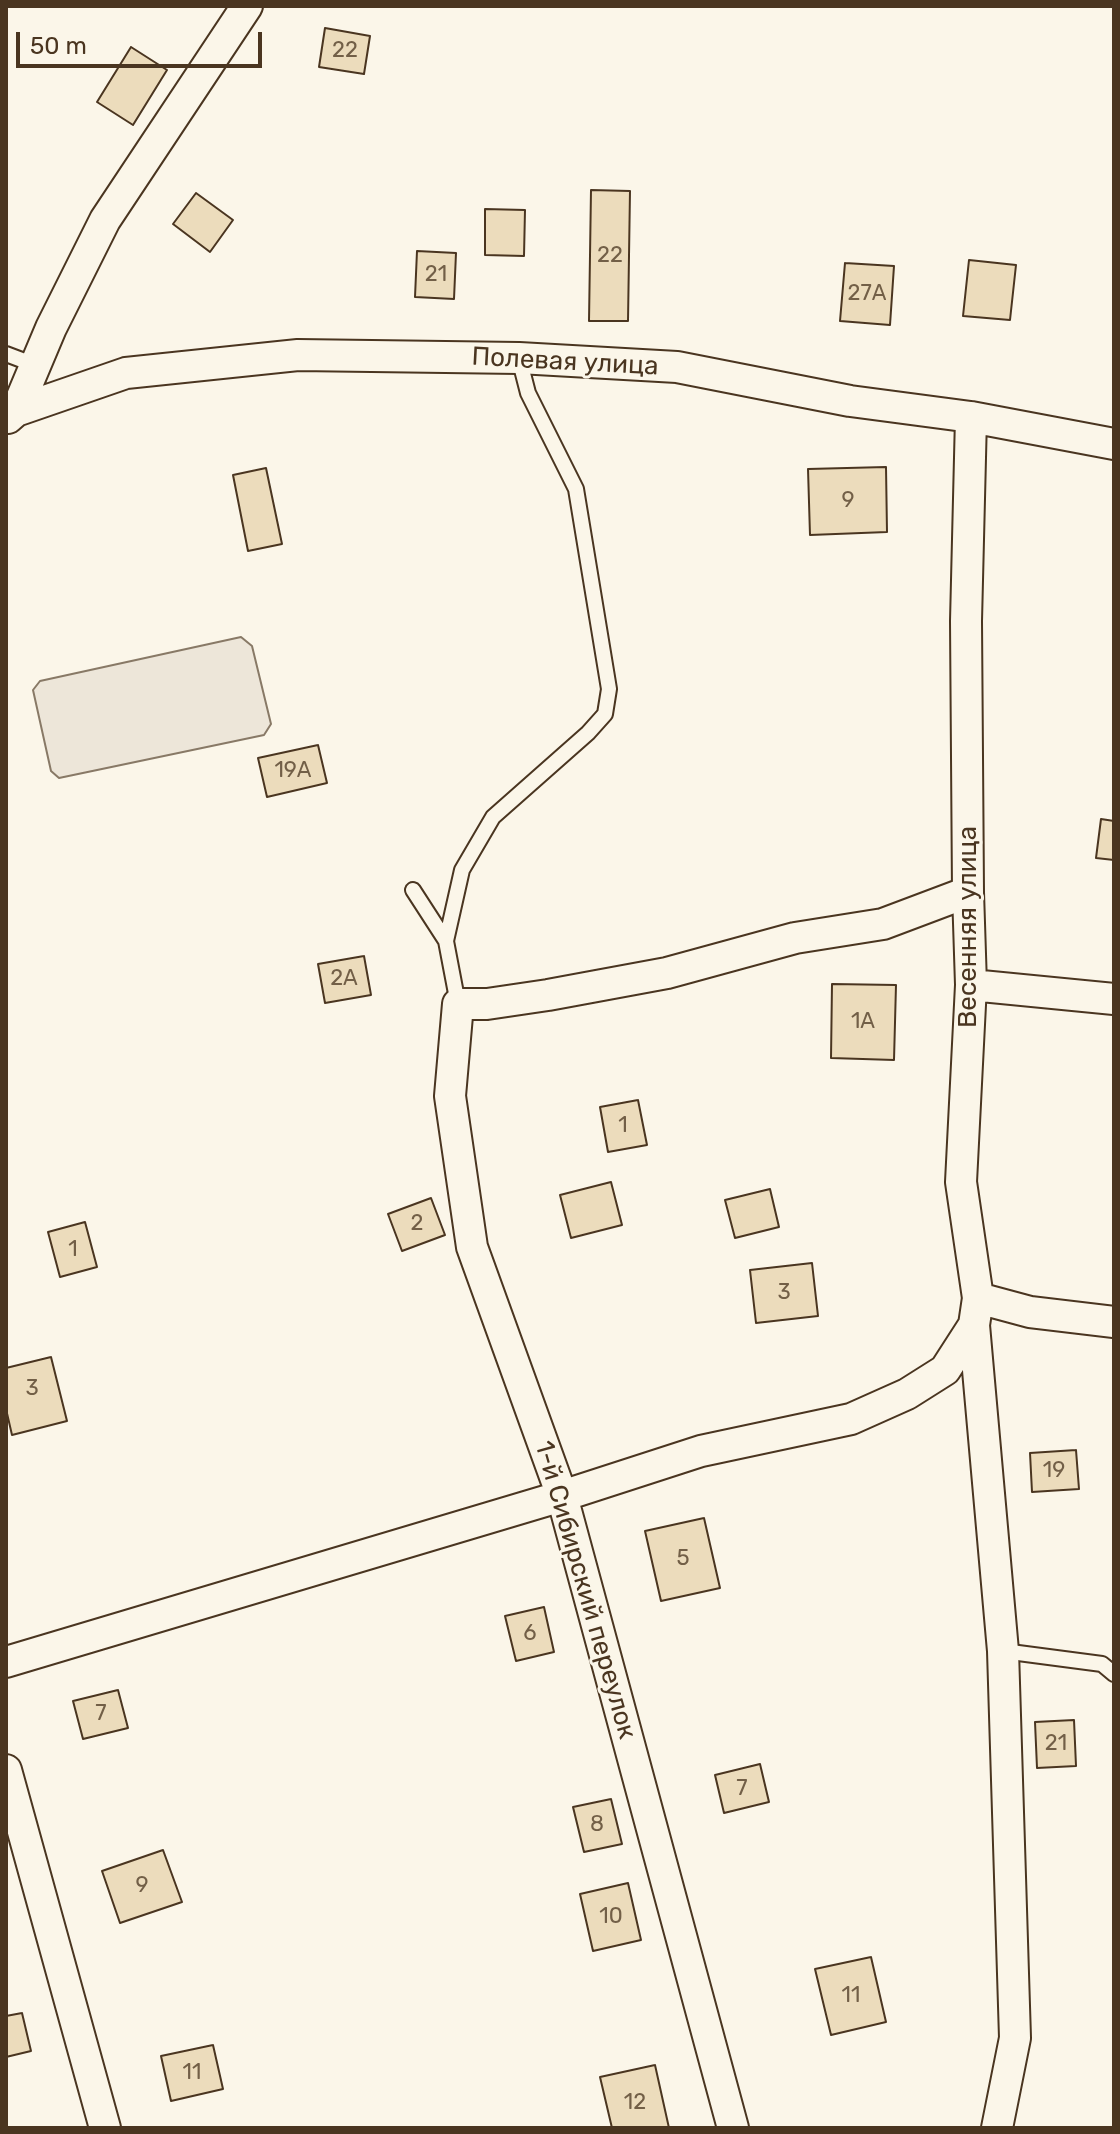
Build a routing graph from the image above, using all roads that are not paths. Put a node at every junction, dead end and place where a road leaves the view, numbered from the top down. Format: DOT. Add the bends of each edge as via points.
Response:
graph roads {
  1 [pos="246,7"];
  2 [pos="6,354"];
  3 [pos="519,358"];
  4 [pos="35,365"];
  5 [pos="11,415"];
  6 [pos="971,417"];
  7 [pos="1114,444"];
  8 [pos="413,890"];
  9 [pos="968,892"];
  10 [pos="446,941"];
  11 [pos="971,985"];
  12 [pos="1114,999"];
  13 [pos="458,1004"];
  14 [pos="976,1312"];
  15 [pos="1114,1322"];
  16 [pos="562,1496"];
  17 [pos="1003,1651"];
  18 [pos="6,1662"];
  19 [pos="1114,1674"];
  20 [pos="6,1770"];
  21 [pos="105,2128"];
  22 [pos="733,2128"];
  23 [pos="997,2128"];
  1 -- 4 [label="street" via="105,220"];
  2 -- 4 [label="lane"];
  3 -- 5 [label="street, Полевая улица" via="298,355 126,373"];
  3 -- 6 [label="street, Полевая улица" via="677,367 850,401"];
  3 -- 10 [label="lane" via="528,393 576,489 609,689 605,714 588,733 493,817 462,870"];
  4 -- 5 [label="street"];
  6 -- 7 [label="street, Полевая улица"];
  6 -- 9 [label="street, Весенняя улица"];
  8 -- 10 [label="lane"];
  9 -- 11 [label="street, Весенняя улица"];
  9 -- 13 [label="street" via="883,924 795,938 667,973 548,995"];
  10 -- 13 [label="lane"];
  11 -- 12 [label="street"];
  11 -- 14 [label="street, Весенняя улица" via="961,1182"];
  13 -- 16 [label="street, 1-й Сибирский переулок" via="450,1096 472,1247"];
  14 -- 15 [label="street"];
  14 -- 16 [label="street" via="945,1370 851,1419 701,1451"];
  14 -- 17 [label="street, Весенняя улица"];
  16 -- 18 [label="street"];
  16 -- 22 [label="street, 1-й Сибирский переулок"];
  17 -- 19 [label="lane" via="1102,1664"];
  17 -- 23 [label="street, Весенняя улица" via="1015,2038"];
  20 -- 21 [label="street"];
}
